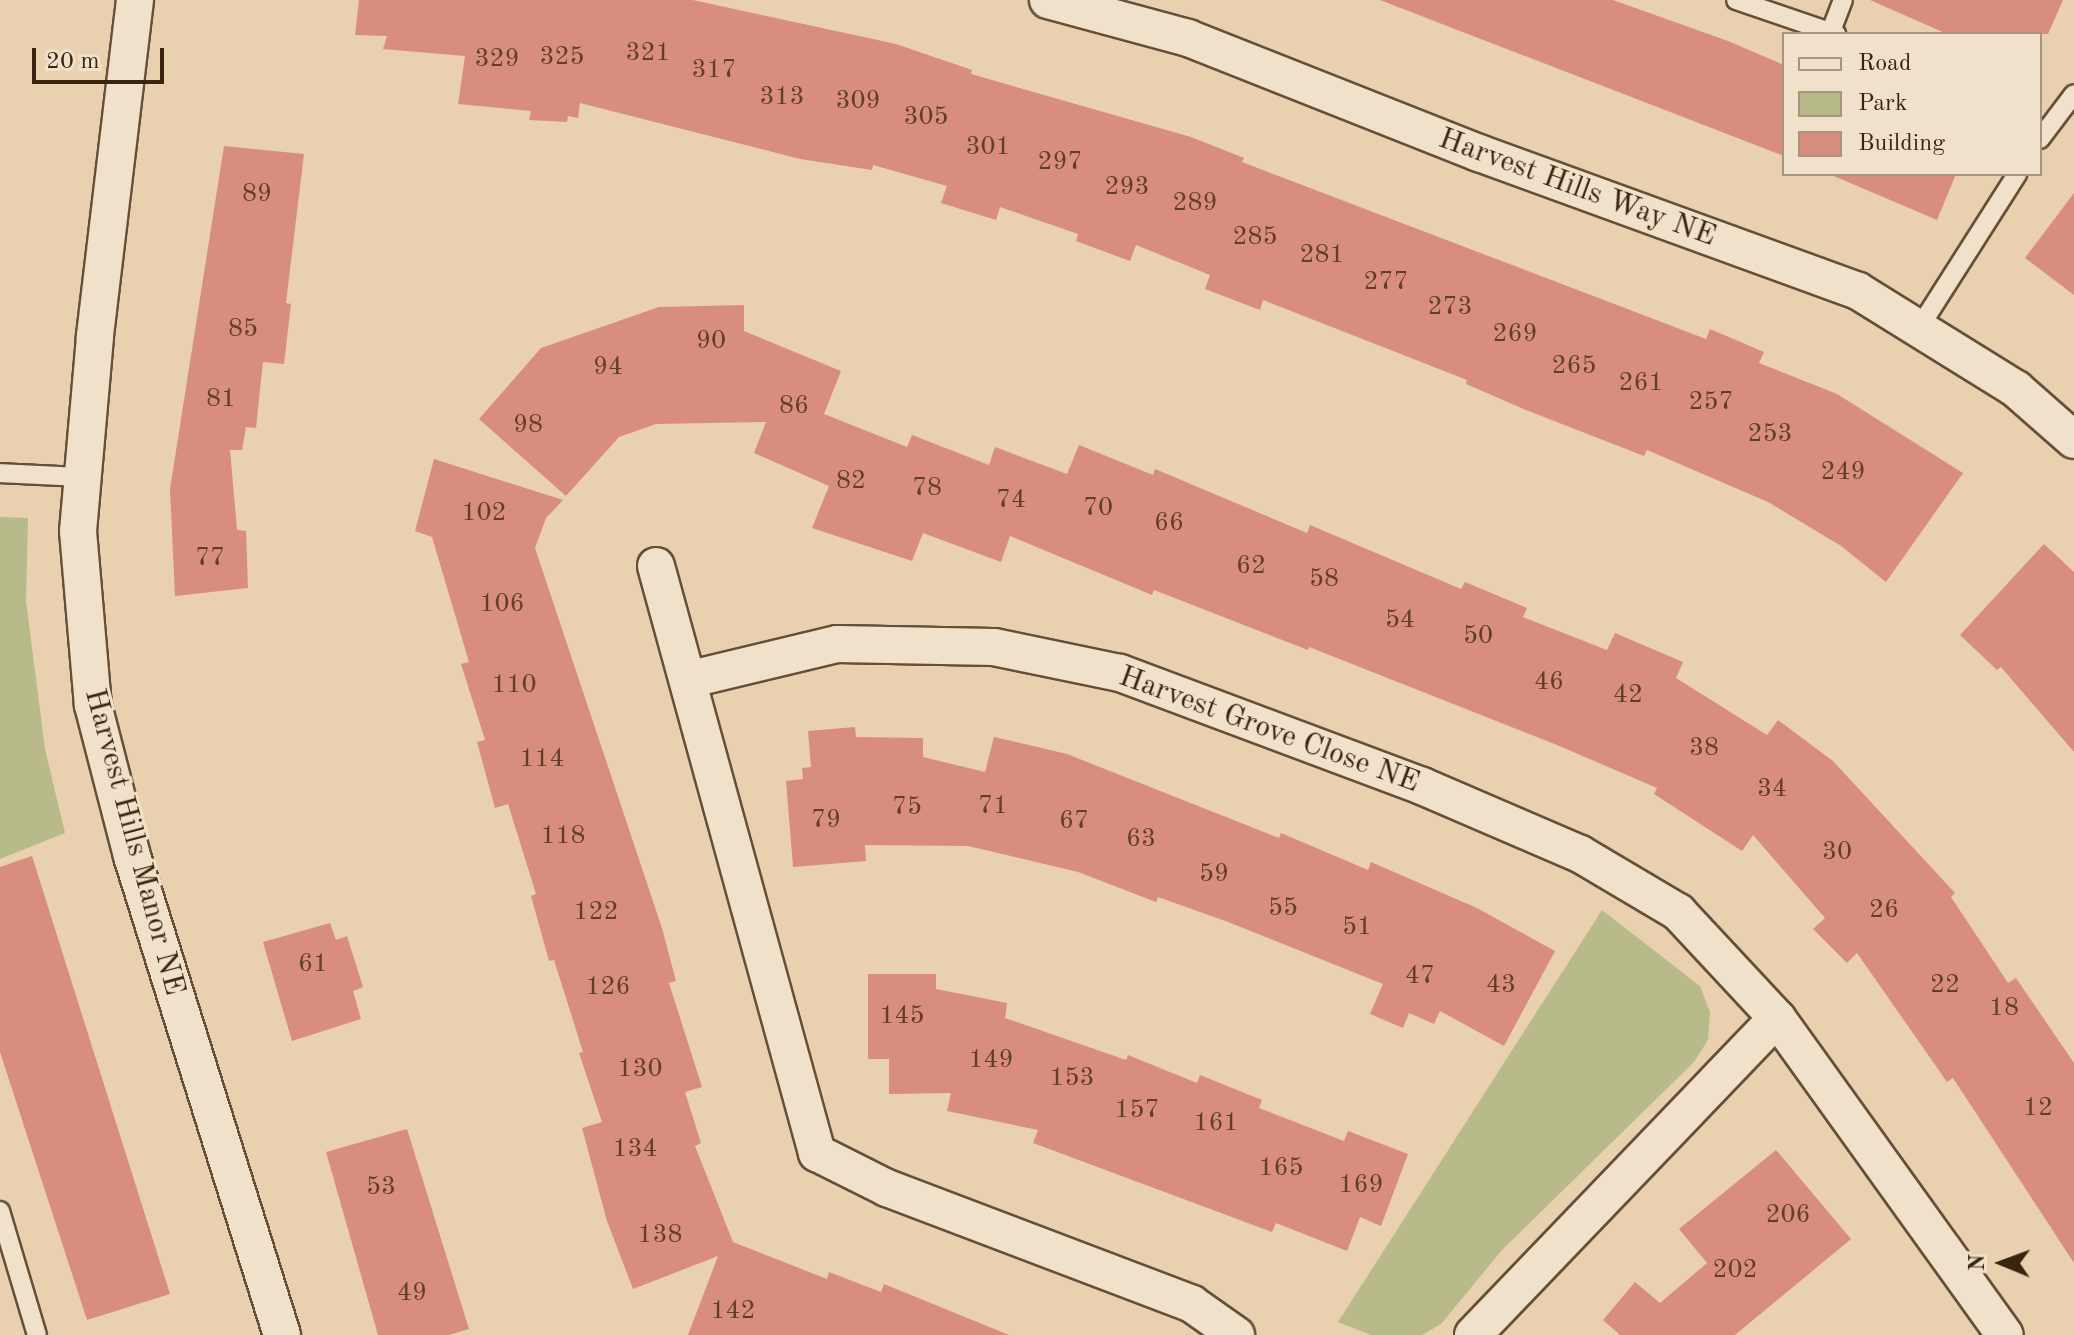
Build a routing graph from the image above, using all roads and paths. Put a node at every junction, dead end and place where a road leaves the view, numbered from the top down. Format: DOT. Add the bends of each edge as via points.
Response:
graph roads {
  1 [pos="135,0"];
  2 [pos="1048,0"];
  3 [pos="1736,0"];
  4 [pos="1843,0"];
  5 [pos="1831,32"];
  6 [pos="1834,32"];
  7 [pos="2074,94"];
  8 [pos="2042,136"];
  9 [pos="2016,176"];
  10 [pos="1919,328"];
  11 [pos="2074,440"];
  12 [pos="0,473"];
  13 [pos="82,477"];
  14 [pos="656,566"];
  15 [pos="691,679"];
  16 [pos="1777,1018"];
  17 [pos="0,1211"];
  18 [pos="37,1335"];
  19 [pos="282,1335"];
  20 [pos="1236,1335"];
  21 [pos="1473,1335"];
  22 [pos="2005,1335"];
  1 -- 13 [label="street, Harvest Hills Manor NE"];
  2 -- 10 [label="street, Harvest Hills Way NE" via="1188,38 1479,153 1858,291"];
  3 -- 5 [label="lane"];
  4 -- 6 [label="lane"];
  7 -- 8 [label="lane"];
  9 -- 10 [label="lane"];
  10 -- 11 [label="street, Harvest Hills Way NE" via="2016,389"];
  12 -- 13 [label="lane"];
  13 -- 19 [label="street, Harvest Hills Manor NE" via="78,531 93,705 140,883"];
  14 -- 15 [label="street"];
  15 -- 16 [label="street, Harvest Grove Close NE" via="837,644 994,647 1120,673 1422,786 1580,854 1678,912"];
  15 -- 20 [label="street" via="817,1153 887,1188 1192,1304"];
  16 -- 21 [label="street"];
  16 -- 22 [label="street, Harvest Grove Close NE"];
  17 -- 18 [label="lane"];
}
